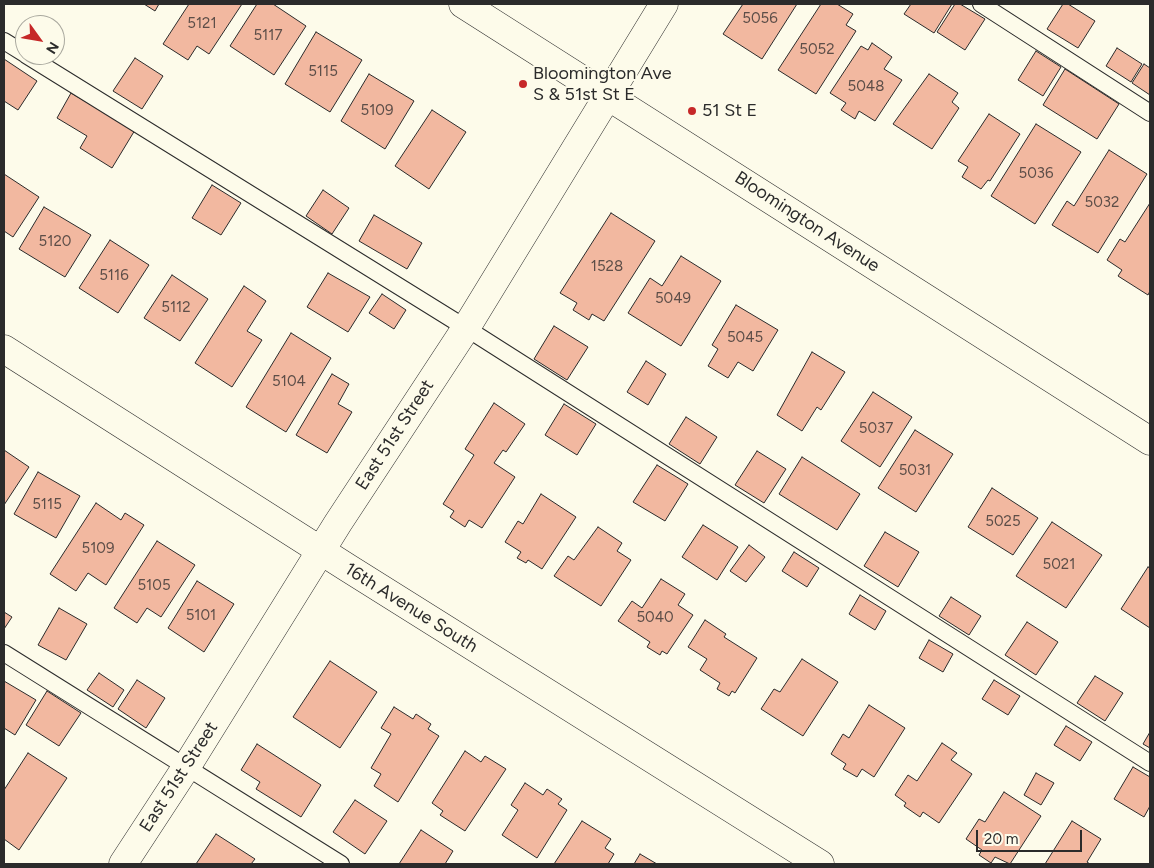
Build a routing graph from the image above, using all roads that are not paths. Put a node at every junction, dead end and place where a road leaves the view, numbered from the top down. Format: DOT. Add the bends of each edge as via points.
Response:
graph roads {
  1 [pos="463,4"];
  2 [pos="664,4"];
  3 [pos="981,4"];
  4 [pos="4,41"];
  5 [pos="15,48"];
  6 [pos="42,65"];
  7 [pos="607,95"];
  8 [pos="1150,113"];
  9 [pos="466,328"];
  10 [pos="4,348"];
  11 [pos="1150,441"];
  12 [pos="321,550"];
  13 [pos="4,653"];
  14 [pos="1150,762"];
  15 [pos="187,766"];
  16 [pos="123,864"];
  17 [pos="341,864"];
  18 [pos="820,864"];
  1 -- 7 [label="street, Bloomington Avenue"];
  2 -- 7 [label="street, East 51st Street"];
  3 -- 8 [label="lane"];
  4 -- 5 [label="lane"];
  6 -- 9 [label="lane"];
  7 -- 9 [label="street, East 51st Street"];
  7 -- 11 [label="street, Bloomington Avenue"];
  9 -- 12 [label="street, East 51st Street"];
  9 -- 14 [label="lane"];
  10 -- 12 [label="street, 16th Avenue South"];
  12 -- 15 [label="street, East 51st Street"];
  12 -- 18 [label="street, 16th Avenue South"];
  13 -- 15 [label="lane"];
  15 -- 16 [label="street, East 51st Street"];
  15 -- 17 [label="lane"];
}
